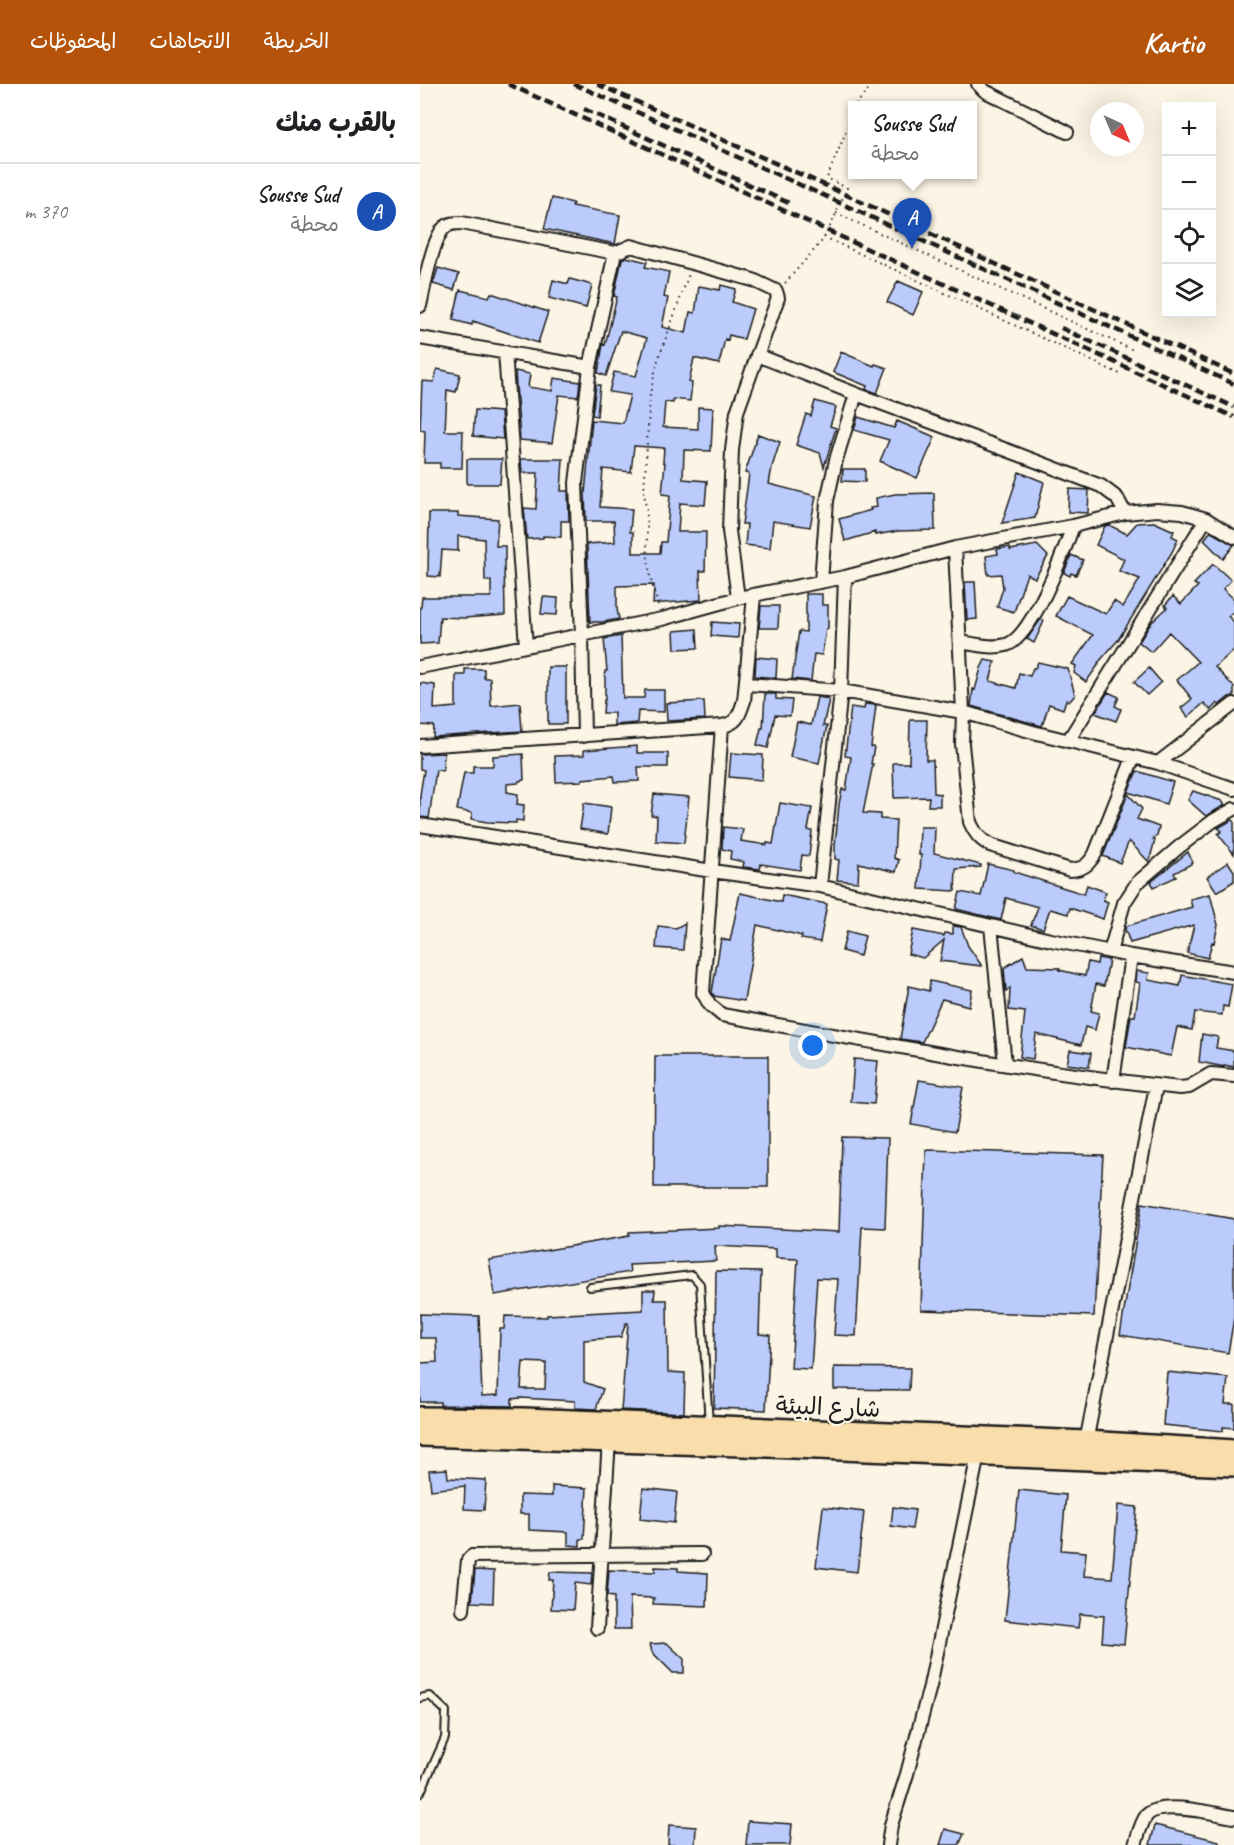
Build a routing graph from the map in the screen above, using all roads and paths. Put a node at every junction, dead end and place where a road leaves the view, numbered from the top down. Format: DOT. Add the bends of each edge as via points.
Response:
graph roads {
  1 [pos="873,84"];
  2 [pos="978,84"];
  3 [pos="859,101"];
  4 [pos="848,127"];
  5 [pos="1067,132"];
  6 [pos="836,213"];
  7 [pos="824,237"];
  8 [pos="615,253"];
  9 [pos="693,263"];
  10 [pos="776,291"];
  11 [pos="420,306"];
  12 [pos="420,338"];
  13 [pos="1133,350"];
  14 [pos="505,352"];
  15 [pos="757,355"];
  16 [pos="590,367"];
  17 [pos="1122,375"];
  18 [pos="856,394"];
  19 [pos="1125,513"];
  20 [pos="1206,519"];
  21 [pos="1073,526"];
  22 [pos="1234,537"];
  23 [pos="955,548"];
  24 [pos="845,577"];
  25 [pos="821,582"];
  26 [pos="754,596"];
  27 [pos="738,598"];
  28 [pos="662,620"];
  29 [pos="582,636"];
  30 [pos="960,642"];
  31 [pos="526,646"];
  32 [pos="420,667"];
  33 [pos="747,684"];
  34 [pos="841,691"];
  35 [pos="1234,704"];
  36 [pos="963,712"];
  37 [pos="722,726"];
  38 [pos="584,736"];
  39 [pos="1068,741"];
  40 [pos="420,746"];
  41 [pos="1133,758"];
  42 [pos="1158,763"];
  43 [pos="1234,789"];
  44 [pos="1234,808"];
  45 [pos="420,825"];
  46 [pos="712,871"];
  47 [pos="820,886"];
  48 [pos="990,926"];
  49 [pos="1110,952"];
  50 [pos="1131,956"];
  51 [pos="1234,972"];
  52 [pos="1005,1064"];
  53 [pos="1234,1076"];
  54 [pos="1113,1081"];
  55 [pos="1156,1086"];
  56 [pos="591,1287"];
  57 [pos="420,1418"];
  58 [pos="710,1427"];
  59 [pos="420,1435"];
  60 [pos="609,1440"];
  61 [pos="1086,1442"];
  62 [pos="1234,1451"];
  63 [pos="978,1455"];
  64 [pos="1234,1465"];
  65 [pos="702,1554"];
  66 [pos="601,1555"];
  67 [pos="463,1610"];
  68 [pos="597,1628"];
  69 [pos="420,1698"];
  70 [pos="420,1794"];
  71 [pos="1234,1817"];
  72 [pos="888,1845"];
  73 [pos="1135,1845"];
  1 -- 3 [label="path"];
  2 -- 5 [label="street"];
  4 -- 6 [label="path" via="827,178 847,188"];
  6 -- 7 [label="path"];
  6 -- 13 [label="path"];
  7 -- 10 [label="path"];
  7 -- 17 [label="path"];
  8 -- 9 [label="street" via="631,246"];
  8 -- 11 [label="street" via="452,224 436,241"];
  8 -- 16 [label="street"];
  9 -- 10 [label="street" via="753,280"];
  9 -- 28 [label="path" via="657,363 650,394 644,492 650,577"];
  10 -- 15 [label="street" via="778,298"];
  12 -- 14 [label="street"];
  14 -- 16 [label="street"];
  14 -- 31 [label="street"];
  15 -- 18 [label="street"];
  15 -- 27 [label="street" via="737,412 732,450 729,531"];
  16 -- 29 [label="street" via="576,483"];
  18 -- 19 [label="street" via="1101,486 1113,494"];
  18 -- 25 [label="street" via="827,501"];
  19 -- 20 [label="street" via="1156,510"];
  19 -- 21 [label="street"];
  20 -- 22 [label="street"];
  20 -- 39 [label="street"];
  21 -- 23 [label="street"];
  21 -- 30 [label="street" via="1057,568 1017,639 997,647"];
  23 -- 24 [label="street"];
  23 -- 30 [label="street"];
  24 -- 25 [label="street"];
  24 -- 34 [label="street"];
  25 -- 26 [label="street"];
  26 -- 27 [label="street"];
  26 -- 33 [label="street"];
  27 -- 28 [label="street"];
  28 -- 29 [label="street"];
  29 -- 31 [label="street"];
  29 -- 38 [label="street"];
  30 -- 36 [label="street"];
  31 -- 32 [label="street"];
  33 -- 34 [label="street"];
  33 -- 37 [label="street" via="739,716 732,724"];
  34 -- 36 [label="street"];
  34 -- 47 [label="street"];
  35 -- 42 [label="street"];
  36 -- 39 [label="street"];
  36 -- 41 [label="street" via="963,757 974,831 990,844 1070,870 1081,870 1095,854"];
  37 -- 38 [label="street"];
  37 -- 46 [label="street"];
  38 -- 40 [label="street"];
  39 -- 41 [label="street"];
  41 -- 42 [label="street"];
  42 -- 43 [label="street"];
  44 -- 49 [label="street" via="1137,883 1124,903"];
  45 -- 46 [label="street"];
  46 -- 47 [label="street"];
  46 -- 52 [label="street" via="703,993 722,1015"];
  47 -- 48 [label="street"];
  48 -- 49 [label="street"];
  48 -- 52 [label="street"];
  49 -- 50 [label="street"];
  50 -- 51 [label="street"];
  50 -- 54 [label="street"];
  52 -- 54 [label="street"];
  53 -- 55 [label="street" via="1211,1074 1189,1087"];
  54 -- 55 [label="street"];
  55 -- 61 [label="street"];
  56 -- 58 [label="lane" via="692,1275 697,1279"];
  57 -- 58 [label="highway, شارع البيئة"];
  58 -- 61 [label="highway, شارع البيئة"];
  59 -- 60 [label="highway, شارع البيئة"];
  60 -- 63 [label="highway, شارع البيئة"];
  60 -- 66 [label="street"];
  61 -- 62 [label="highway, شارع البيئة"];
  63 -- 64 [label="highway, شارع البيئة"];
  63 -- 72 [label="street" via="930,1686"];
  65 -- 66 [label="street"];
  66 -- 67 [label="street" via="472,1556 468,1560"];
  66 -- 68 [label="street"];
  69 -- 70 [label="lane" via="430,1696 446,1711 445,1738"];
  71 -- 73 [label="street" via="1158,1809 1148,1814"];
}
